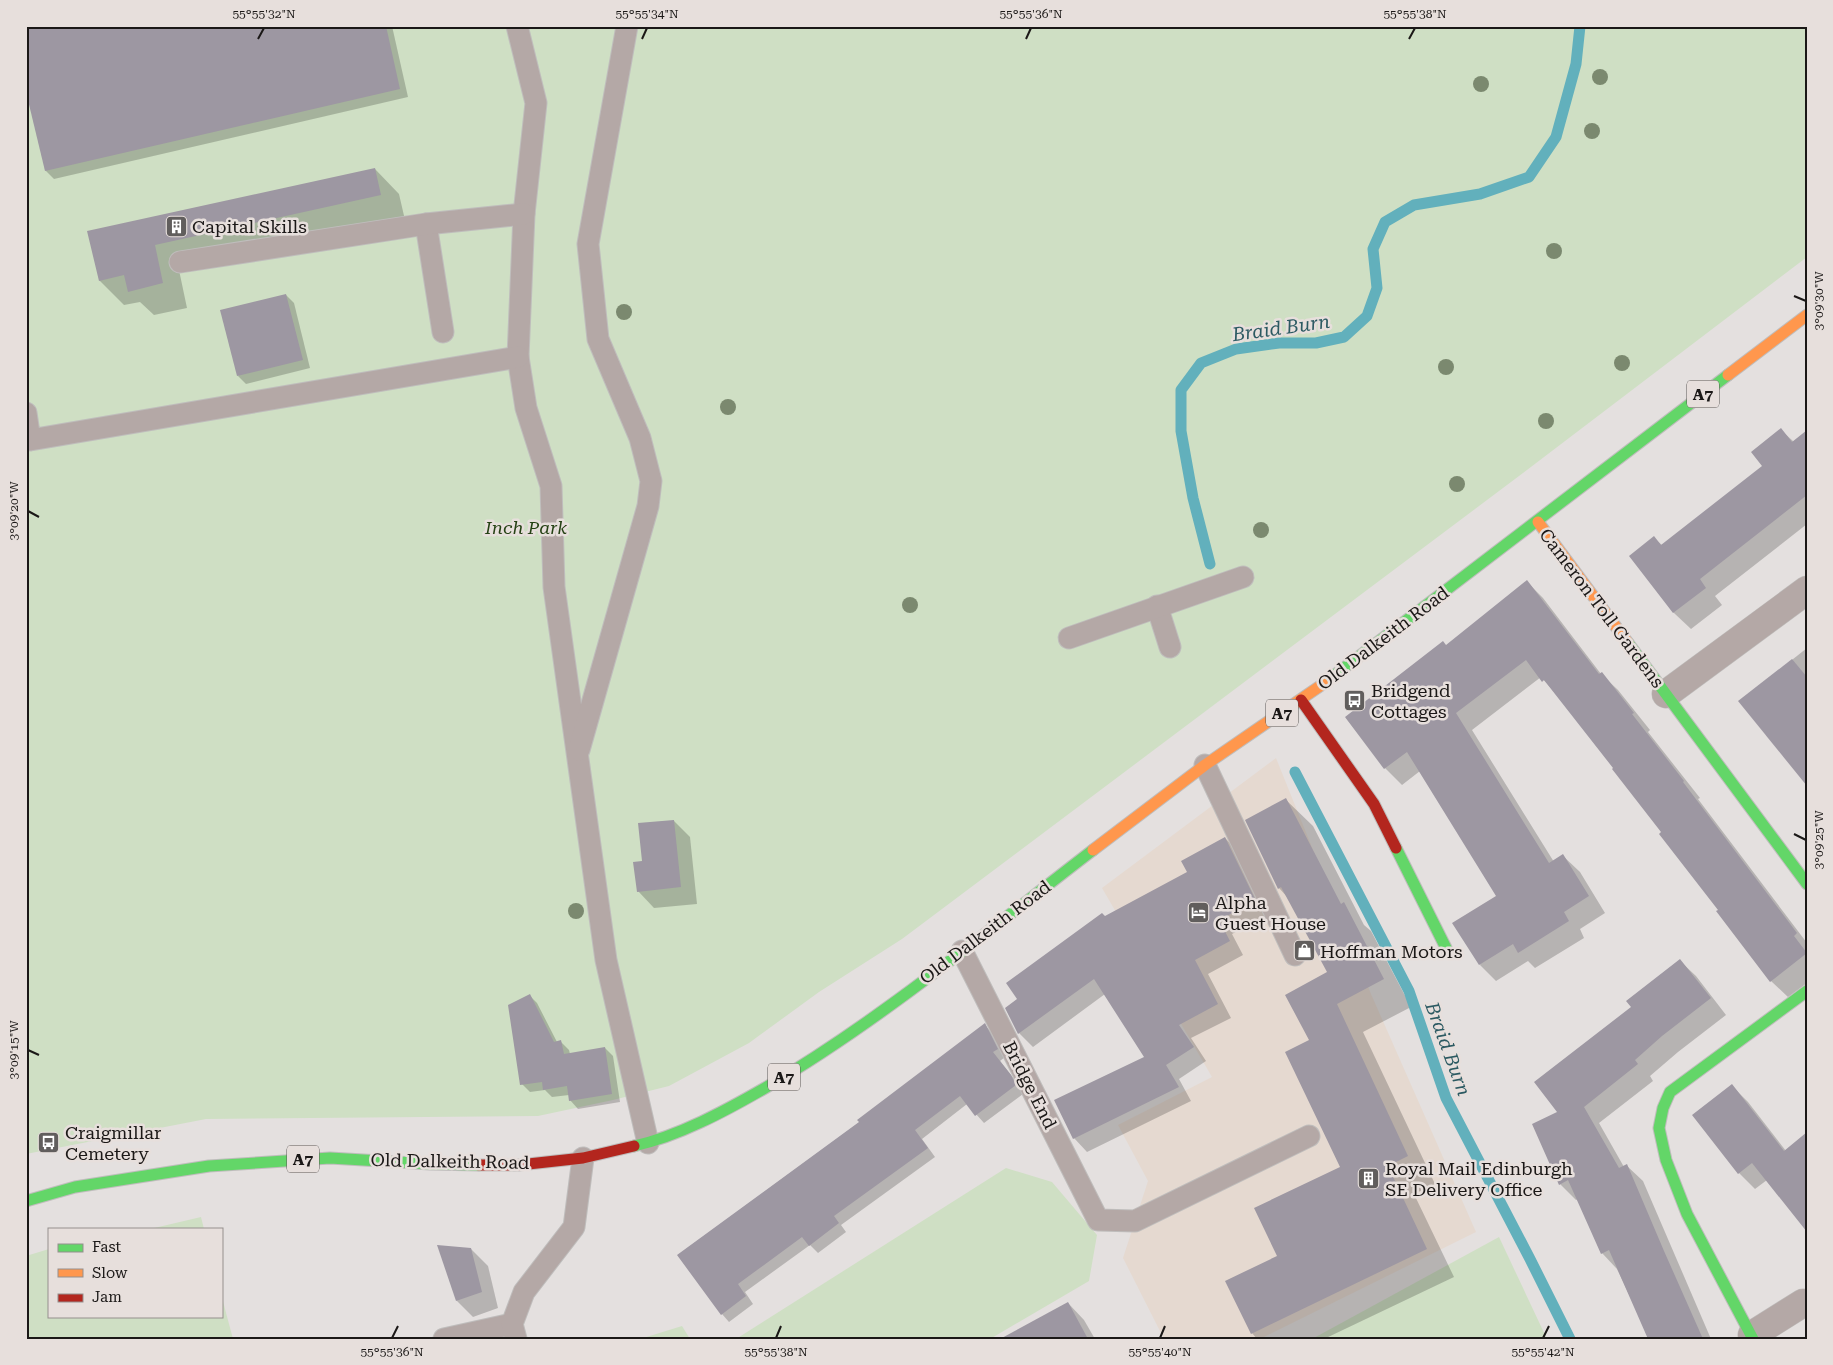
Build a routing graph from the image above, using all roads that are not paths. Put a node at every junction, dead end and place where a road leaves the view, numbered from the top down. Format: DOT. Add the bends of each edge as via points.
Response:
graph roads {
  1 [pos="517,26"];
  2 [pos="628,26"];
  3 [pos="524,214"];
  4 [pos="426,224"];
  5 [pos="180,262"];
  6 [pos="1807,315"];
  7 [pos="443,332"];
  8 [pos="518,357"];
  9 [pos="26,413"];
  10 [pos="1538,522"];
  11 [pos="1243,577"];
  12 [pos="1807,590"];
  13 [pos="1157,606"];
  14 [pos="1069,638"];
  15 [pos="1170,646"];
  16 [pos="1666,694"];
  17 [pos="1301,700"];
  18 [pos="577,757"];
  19 [pos="1206,765"];
  20 [pos="1807,884"];
  21 [pos="962,950"];
  22 [pos="1448,952"];
  23 [pos="1295,955"];
  24 [pos="1807,991"];
  25 [pos="1309,1136"];
  26 [pos="648,1142"];
  27 [pos="584,1158"];
  28 [pos="26,1202"];
  29 [pos="1803,1303"];
  30 [pos="514,1331"];
  31 [pos="1752,1337"];
  32 [pos="444,1339"];
  1 -- 3 [label="lane" via="536,103"];
  2 -- 18 [label="lane" via="588,244 598,339 640,438 651,481 648,506"];
  3 -- 4 [label="lane"];
  3 -- 8 [label="lane"];
  4 -- 5 [label="lane"];
  4 -- 7 [label="lane"];
  6 -- 10 [label="main road, Old Dalkeith Road / A7"];
  8 -- 9 [label="lane" via="30,440"];
  8 -- 18 [label="lane" via="526,408 551,486 554,587"];
  10 -- 16 [label="main road, Cameron Toll Gardens"];
  10 -- 17 [label="main road, Old Dalkeith Road / A7"];
  11 -- 13 [label="lane"];
  12 -- 16 [label="street, Cameron Toll Gardens"];
  13 -- 14 [label="lane"];
  13 -- 15 [label="lane"];
  16 -- 20 [label="main road, Cameron Toll Gardens"];
  17 -- 19 [label="main road, Old Dalkeith Road / A7"];
  17 -- 22 [label="main road" via="1374,804"];
  18 -- 26 [label="lane" via="606,960"];
  19 -- 21 [label="main road, Old Dalkeith Road / A7"];
  19 -- 23 [label="lane"];
  21 -- 25 [label="lane, Bridge End" via="1098,1220 1135,1220"];
  21 -- 26 [label="main road, Old Dalkeith Road / A7" via="802,1066 721,1113"];
  24 -- 31 [label="main road" via="1670,1092 1659,1128 1666,1160 1688,1214"];
  26 -- 27 [label="main road, Old Dalkeith Road / A7"];
  27 -- 28 [label="main road, Old Dalkeith Road / A7" via="519,1166 330,1158 209,1166 75,1187"];
  27 -- 30 [label="lane" via="574,1226 524,1292"];
  29 -- 31 [label="street"];
  30 -- 32 [label="lane"];
}
